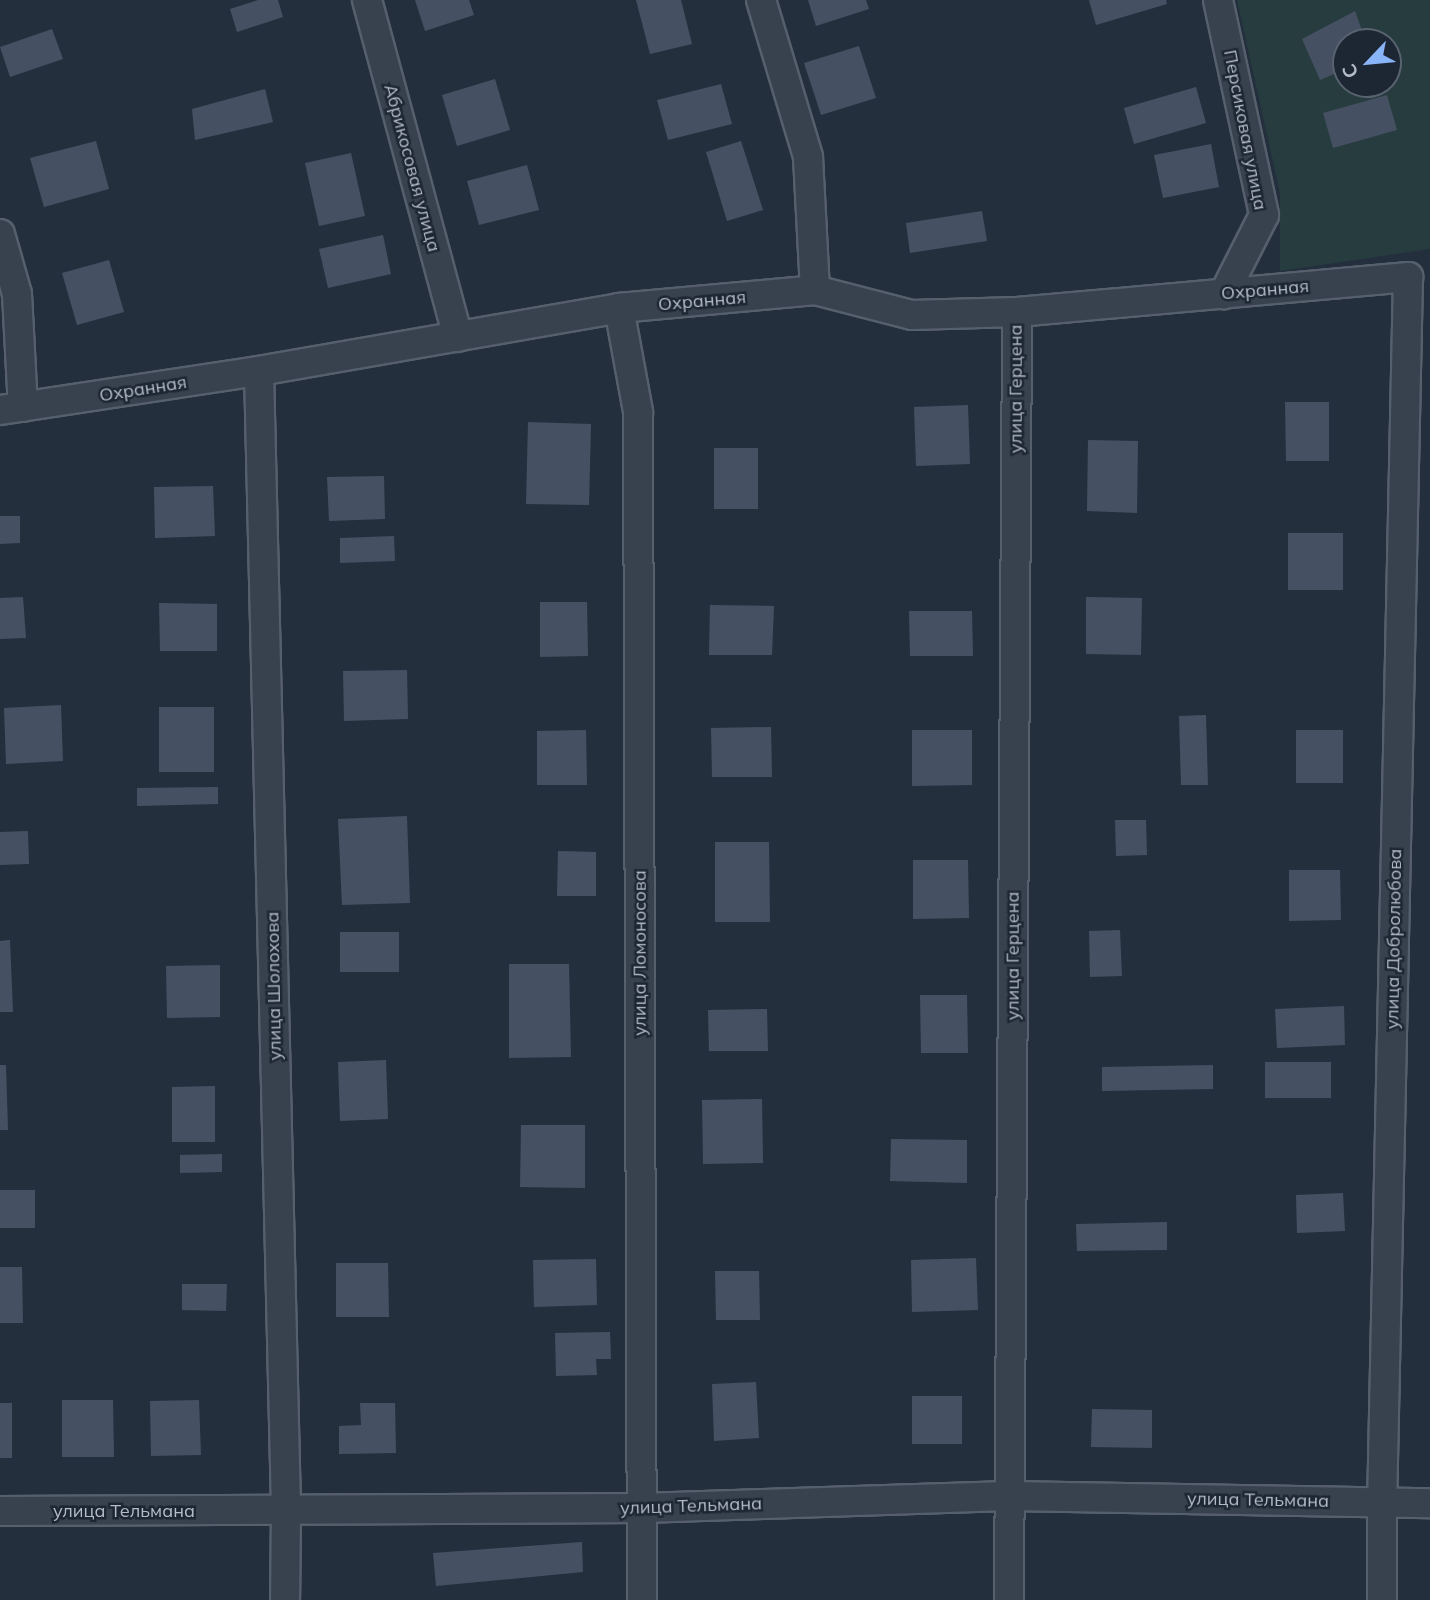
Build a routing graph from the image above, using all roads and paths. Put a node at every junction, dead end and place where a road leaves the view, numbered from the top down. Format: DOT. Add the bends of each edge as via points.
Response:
graph roads {
  1 [pos="367,0"];
  2 [pos="761,0"];
  3 [pos="1218,0"];
  4 [pos="0,234"];
  5 [pos="1408,278"];
  6 [pos="815,290"];
  7 [pos="1224,294"];
  8 [pos="619,309"];
  9 [pos="1017,312"];
  10 [pos="458,337"];
  11 [pos="259,371"];
  12 [pos="11,408"];
  13 [pos="1009,1496"];
  14 [pos="1382,1503"];
  15 [pos="1430,1503"];
  16 [pos="642,1508"];
  17 [pos="0,1511"];
  18 [pos="286,1511"];
  19 [pos="285,1600"];
  20 [pos="642,1600"];
  21 [pos="1009,1600"];
  22 [pos="1382,1600"];
  1 -- 10 [label="street, Абрикосовая улица"];
  2 -- 6 [label="street" via="808,157"];
  3 -- 7 [label="street, Персиковая улица" via="1264,215"];
  4 -- 12 [label="street" via="17,294"];
  5 -- 7 [label="street, Охранная"];
  5 -- 14 [label="street, улица Добролюбова"];
  6 -- 8 [label="street, Охранная"];
  6 -- 9 [label="street, Охранная" via="912,315"];
  7 -- 9 [label="street, Охранная"];
  8 -- 10 [label="street, Охранная"];
  8 -- 16 [label="street, улица Ломоносова" via="638,412"];
  9 -- 13 [label="street, улица Герцена"];
  10 -- 11 [label="street, Охранная"];
  11 -- 12 [label="street, Охранная"];
  11 -- 18 [label="street, улица Шолохова"];
  13 -- 14 [label="street, улица Тельмана"];
  13 -- 16 [label="street, улица Тельмана"];
  13 -- 21 [label="street, улица Герцена"];
  14 -- 15 [label="street, улица Тельмана"];
  14 -- 22 [label="street, улица Добролюбова"];
  16 -- 18 [label="street, улица Тельмана"];
  16 -- 20 [label="street, улица Ломоносова"];
  17 -- 18 [label="street, улица Тельмана"];
  18 -- 19 [label="street, улица Шолохова"];
}
